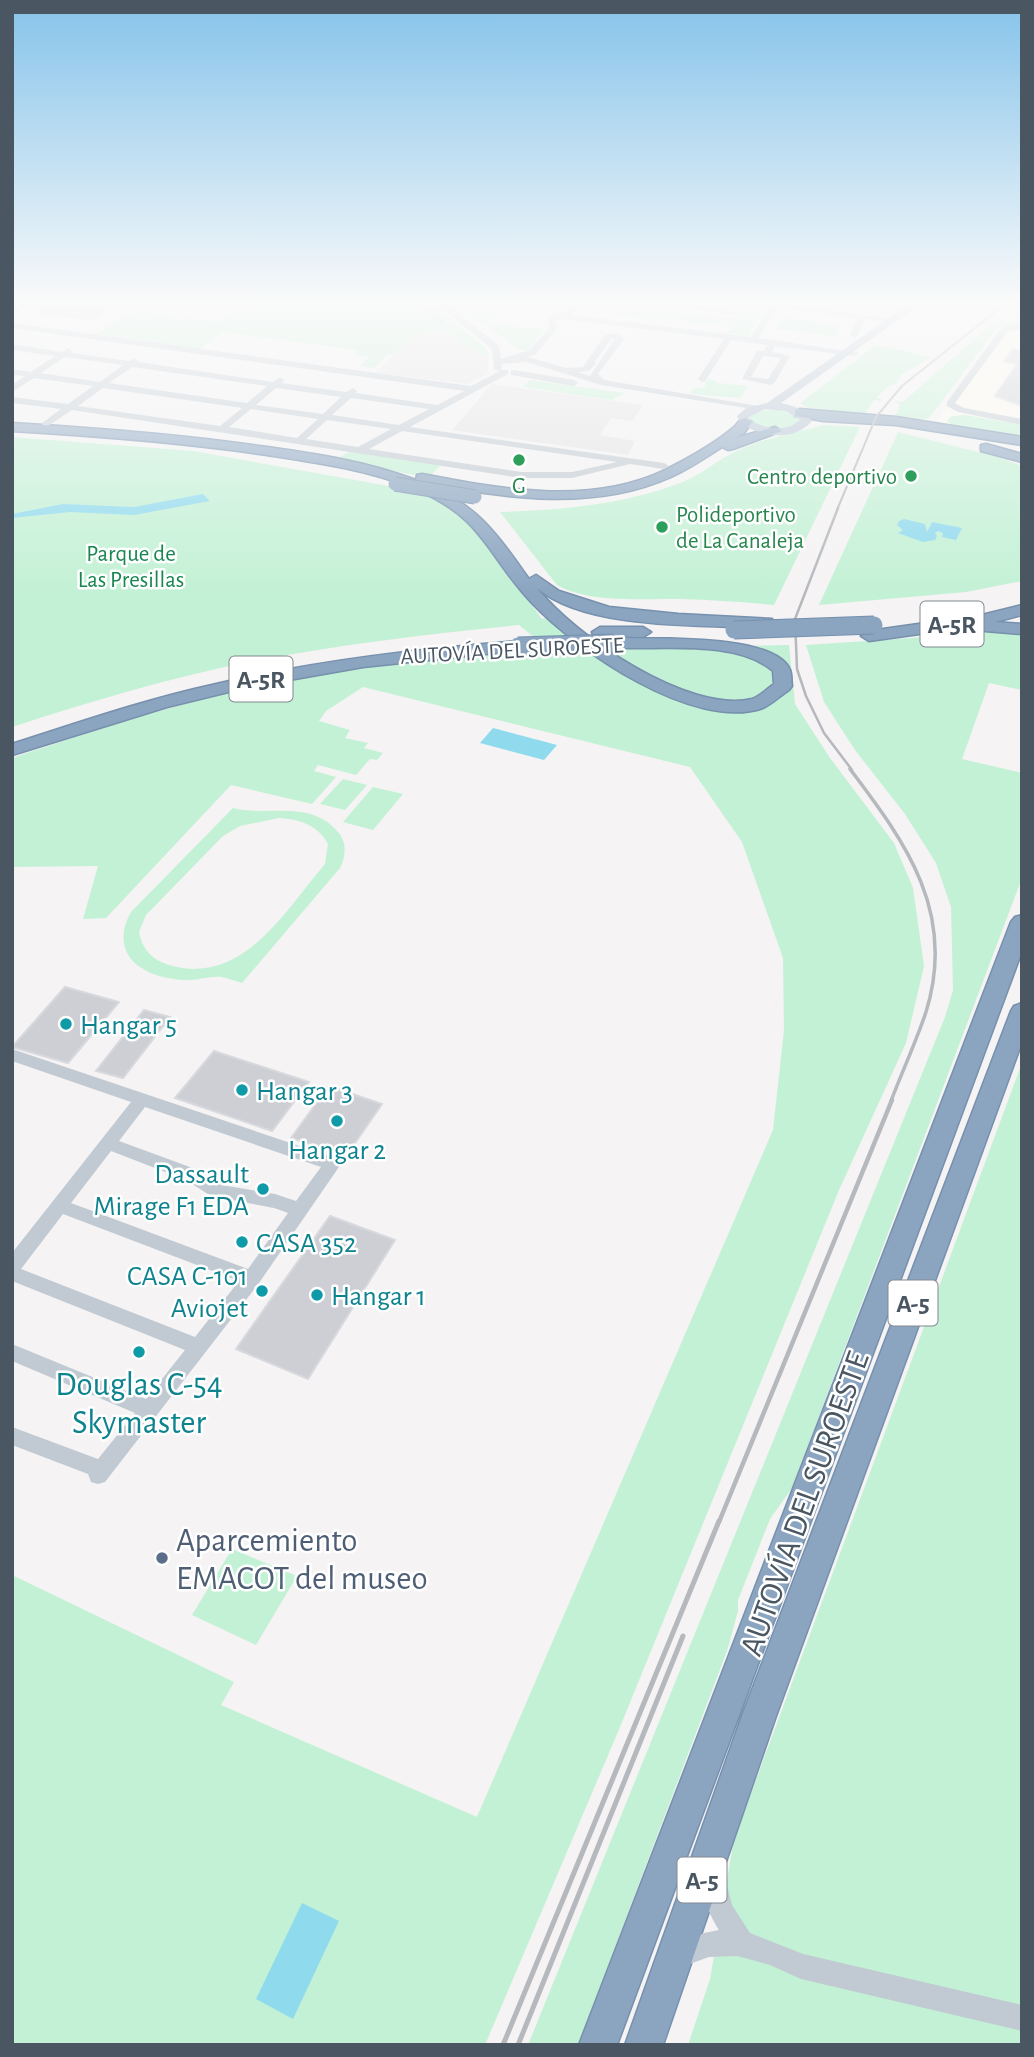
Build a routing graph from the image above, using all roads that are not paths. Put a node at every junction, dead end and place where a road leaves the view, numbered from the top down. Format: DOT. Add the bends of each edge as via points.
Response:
graph roads {
  1 [pos="12,400"];
  2 [pos="81,400"];
  3 [pos="167,400"];
  4 [pos="200,400"];
  5 [pos="256,400"];
  6 [pos="344,400"];
  7 [pos="383,400"];
  8 [pos="452,400"];
  9 [pos="692,400"];
  10 [pos="724,400"];
  11 [pos="775,400"];
  12 [pos="789,400"];
  13 [pos="796,400"];
  14 [pos="952,400"];
  15 [pos="73,406"];
  16 [pos="765,406"];
  17 [pos="248,407"];
  18 [pos="438,408"];
  19 [pos="798,415"];
  20 [pos="145,417"];
  21 [pos="324,418"];
  22 [pos="744,419"];
  23 [pos="869,419"];
  24 [pos="1022,422"];
  25 [pos="45,425"];
  26 [pos="12,427"];
  27 [pos="889,427"];
  28 [pos="222,429"];
  29 [pos="399,430"];
  30 [pos="775,431"];
  31 [pos="12,433"];
  32 [pos="1022,440"];
  33 [pos="294,447"];
  34 [pos="1022,448"];
  35 [pos="358,450"];
  36 [pos="1022,458"];
  37 [pos="631,461"];
  38 [pos="664,466"];
  39 [pos="400,480"];
  40 [pos="1022,597"];
  41 [pos="1022,610"];
  42 [pos="1022,629"];
  43 [pos="875,632"];
  44 [pos="734,636"];
  45 [pos="514,641"];
  46 [pos="620,643"];
  47 [pos="12,735"];
  48 [pos="12,750"];
  49 [pos="1022,922"];
  50 [pos="1022,1012"];
  51 [pos="12,1055"];
  52 [pos="142,1099"];
  53 [pos="108,1143"];
  54 [pos="60,1206"];
  55 [pos="300,1210"];
  56 [pos="12,1267"];
  57 [pos="12,1273"];
  58 [pos="252,1278"];
  59 [pos="198,1347"];
  60 [pos="12,1352"];
  61 [pos="150,1410"];
  62 [pos="12,1436"];
  63 [pos="709,1860"];
  64 [pos="743,1945"];
  65 [pos="675,1956"];
  66 [pos="1022,2018"];
  67 [pos="647,2040"];
  68 [pos="598,2045"];
  1 -- 15 [label="street"];
  2 -- 15 [label="street"];
  3 -- 20 [label="street"];
  4 -- 17 [label="street"];
  5 -- 17 [label="street"];
  6 -- 21 [label="street"];
  7 -- 18 [label="street"];
  8 -- 18 [label="street"];
  9 -- 22 [label="street" via="730,409"];
  10 -- 16 [label="street"];
  11 -- 16 [label="main road"];
  12 -- 19 [label="main road"];
  13 -- 23 [label="main road" via="802,409 818,414"];
  14 -- 24 [label="street" via="951,407"];
  15 -- 20 [label="street"];
  15 -- 25 [label="street"];
  16 -- 19 [label="main road"];
  16 -- 22 [label="main road" via="750,410"];
  17 -- 21 [label="street"];
  17 -- 28 [label="street"];
  18 -- 29 [label="street"];
  19 -- 23 [label="highway"];
  19 -- 27 [label="highway"];
  19 -- 30 [label="main road" via="793,430"];
  20 -- 28 [label="street"];
  21 -- 29 [label="street"];
  21 -- 33 [label="street"];
  22 -- 30 [label="main road" via="760,429"];
  22 -- 39 [label="highway" via="739,430 668,473 608,491 510,493"];
  23 -- 32 [label="highway"];
  23 -- 34 [label="highway"];
  26 -- 33 [label="highway"];
  27 -- 34 [label="highway"];
  27 -- 36 [label="highway"];
  28 -- 33 [label="street"];
  29 -- 35 [label="street"];
  29 -- 37 [label="street"];
  30 -- 39 [label="highway, bridge" via="742,439 678,477 597,498 475,497"];
  31 -- 39 [label="highway" via="177,444"];
  33 -- 35 [label="street"];
  33 -- 39 [label="highway"];
  33 -- 46 [label="highway" via="454,503 483,526 535,598 561,622 611,660 671,692 704,703 744,706 771,698 783,686 783,671 776,662 749,650"];
  35 -- 37 [label="street" via="552,477"];
  37 -- 38 [label="street"];
  39 -- 43 [label="highway, bridge" via="440,487 475,507 552,596 652,618"];
  40 -- 43 [label="highway, AUTOVÍA DEL SUROESTE / A-5R"];
  41 -- 43 [label="highway, AUTOVÍA DEL SUROESTE / A-5R" via="982,620"];
  42 -- 43 [label="highway" via="982,626 901,636"];
  43 -- 44 [label="highway, AUTOVÍA DEL SUROESTE / A-5R"];
  44 -- 45 [label="highway, AUTOVÍA DEL SUROESTE / A-5R" via="600,632"];
  44 -- 46 [label="highway, AUTOVÍA DEL SUROESTE / A-5R"];
  45 -- 46 [label="highway, AUTOVÍA DEL SUROESTE / A-5R, bridge"];
  45 -- 47 [label="highway, AUTOVÍA DEL SUROESTE / A-5R" via="408,644 285,662 135,696"];
  45 -- 48 [label="highway, AUTOVÍA DEL SUROESTE / A-5R" via="281,674 142,708"];
  49 -- 68 [label="highway, AUTOVÍA DEL SUROESTE / A-5"];
  50 -- 63 [label="highway, AUTOVÍA DEL SUROESTE / A-5"];
  51 -- 52 [label="street"];
  52 -- 53 [label="street"];
  52 -- 55 [label="street" via="332,1164"];
  53 -- 54 [label="street"];
  53 -- 55 [label="street" via="192,1175 217,1191"];
  54 -- 56 [label="street"];
  54 -- 58 [label="street"];
  55 -- 58 [label="street"];
  57 -- 59 [label="street"];
  58 -- 59 [label="street"];
  59 -- 61 [label="street"];
  60 -- 61 [label="street"];
  61 -- 62 [label="street" via="100,1473"];
  63 -- 64 [label="street" via="720,1910"];
  63 -- 65 [label="highway, AUTOVÍA DEL SUROESTE / A-5"];
  64 -- 65 [label="street" via="713,1943"];
  64 -- 66 [label="street" via="770,1951 801,1966"];
  65 -- 67 [label="highway, AUTOVÍA DEL SUROESTE / A-5"];
}
